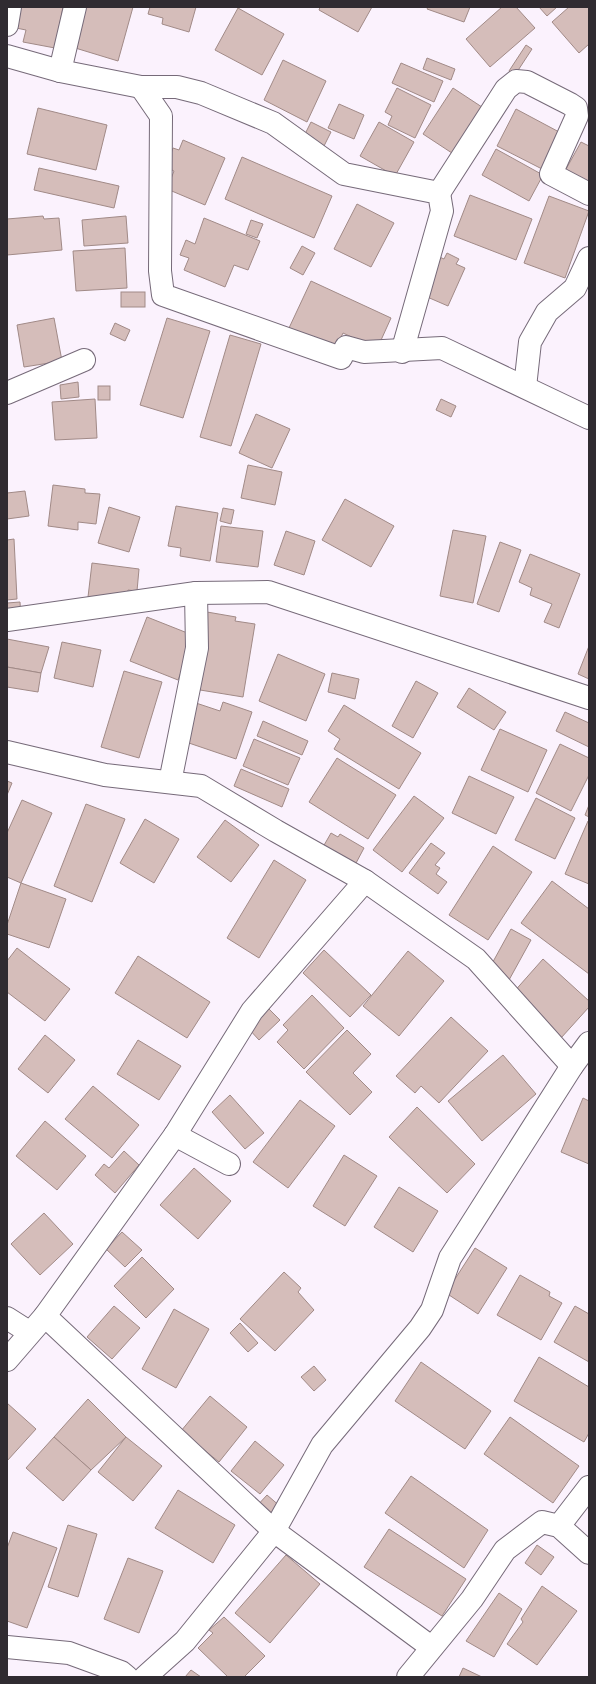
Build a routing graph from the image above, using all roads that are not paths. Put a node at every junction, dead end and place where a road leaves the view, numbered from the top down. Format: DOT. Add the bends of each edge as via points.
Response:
graph roads {
  1 [pos="10,7"];
  2 [pos="75,7"];
  3 [pos="7,24"];
  4 [pos="7,56"];
  5 [pos="60,70"];
  6 [pos="141,87"];
  7 [pos="439,193"];
  8 [pos="589,194"];
  9 [pos="589,258"];
  10 [pos="402,352"];
  11 [pos="84,360"];
  12 [pos="524,387"];
  13 [pos="7,393"];
  14 [pos="589,418"];
  15 [pos="196,593"];
  16 [pos="7,620"];
  17 [pos="589,698"];
  18 [pos="7,752"];
  19 [pos="170,782"];
  20 [pos="365,881"];
  21 [pos="589,1043"];
  22 [pos="572,1066"];
  23 [pos="175,1135"];
  24 [pos="229,1164"];
  25 [pos="45,1316"];
  26 [pos="7,1318"];
  27 [pos="30,1332"];
  28 [pos="7,1360"];
  29 [pos="589,1487"];
  30 [pos="559,1526"];
  31 [pos="274,1531"];
  32 [pos="589,1553"];
  33 [pos="7,1646"];
  34 [pos="432,1647"];
  35 [pos="127,1677"];
  36 [pos="145,1677"];
  37 [pos="408,1677"];
  1 -- 3 [label="street"];
  2 -- 5 [label="street"];
  4 -- 5 [label="street"];
  5 -- 6 [label="street"];
  6 -- 7 [label="street" via="177,87 201,93 273,123 344,174"];
  6 -- 10 [label="street" via="161,116 160,271 163,295 341,358 346,347 364,352"];
  7 -- 8 [label="street" via="506,89 516,81 527,82 576,108 577,116 552,174"];
  7 -- 10 [label="street" via="442,211"];
  9 -- 12 [label="street" via="574,288 547,312 530,342"];
  10 -- 12 [label="street" via="442,348"];
  11 -- 13 [label="street"];
  12 -- 14 [label="street"];
  15 -- 16 [label="street"];
  15 -- 17 [label="street" via="268,592"];
  15 -- 19 [label="street" via="197,648"];
  18 -- 19 [label="street" via="105,775"];
  19 -- 20 [label="street" via="201,786"];
  20 -- 22 [label="street" via="476,959"];
  20 -- 23 [label="street" via="252,1011"];
  21 -- 22 [label="street"];
  22 -- 31 [label="street" via="450,1258 432,1310 420,1328 322,1445"];
  23 -- 24 [label="street"];
  23 -- 25 [label="street"];
  25 -- 27 [label="street"];
  25 -- 31 [label="street"];
  26 -- 27 [label="street"];
  27 -- 28 [label="street"];
  29 -- 30 [label="street"];
  30 -- 32 [label="street"];
  30 -- 34 [label="street" via="542,1522 505,1550 472,1599"];
  31 -- 34 [label="street"];
  31 -- 36 [label="street" via="185,1641"];
  33 -- 35 [label="street" via="69,1653 121,1672"];
  34 -- 37 [label="street"];
}
